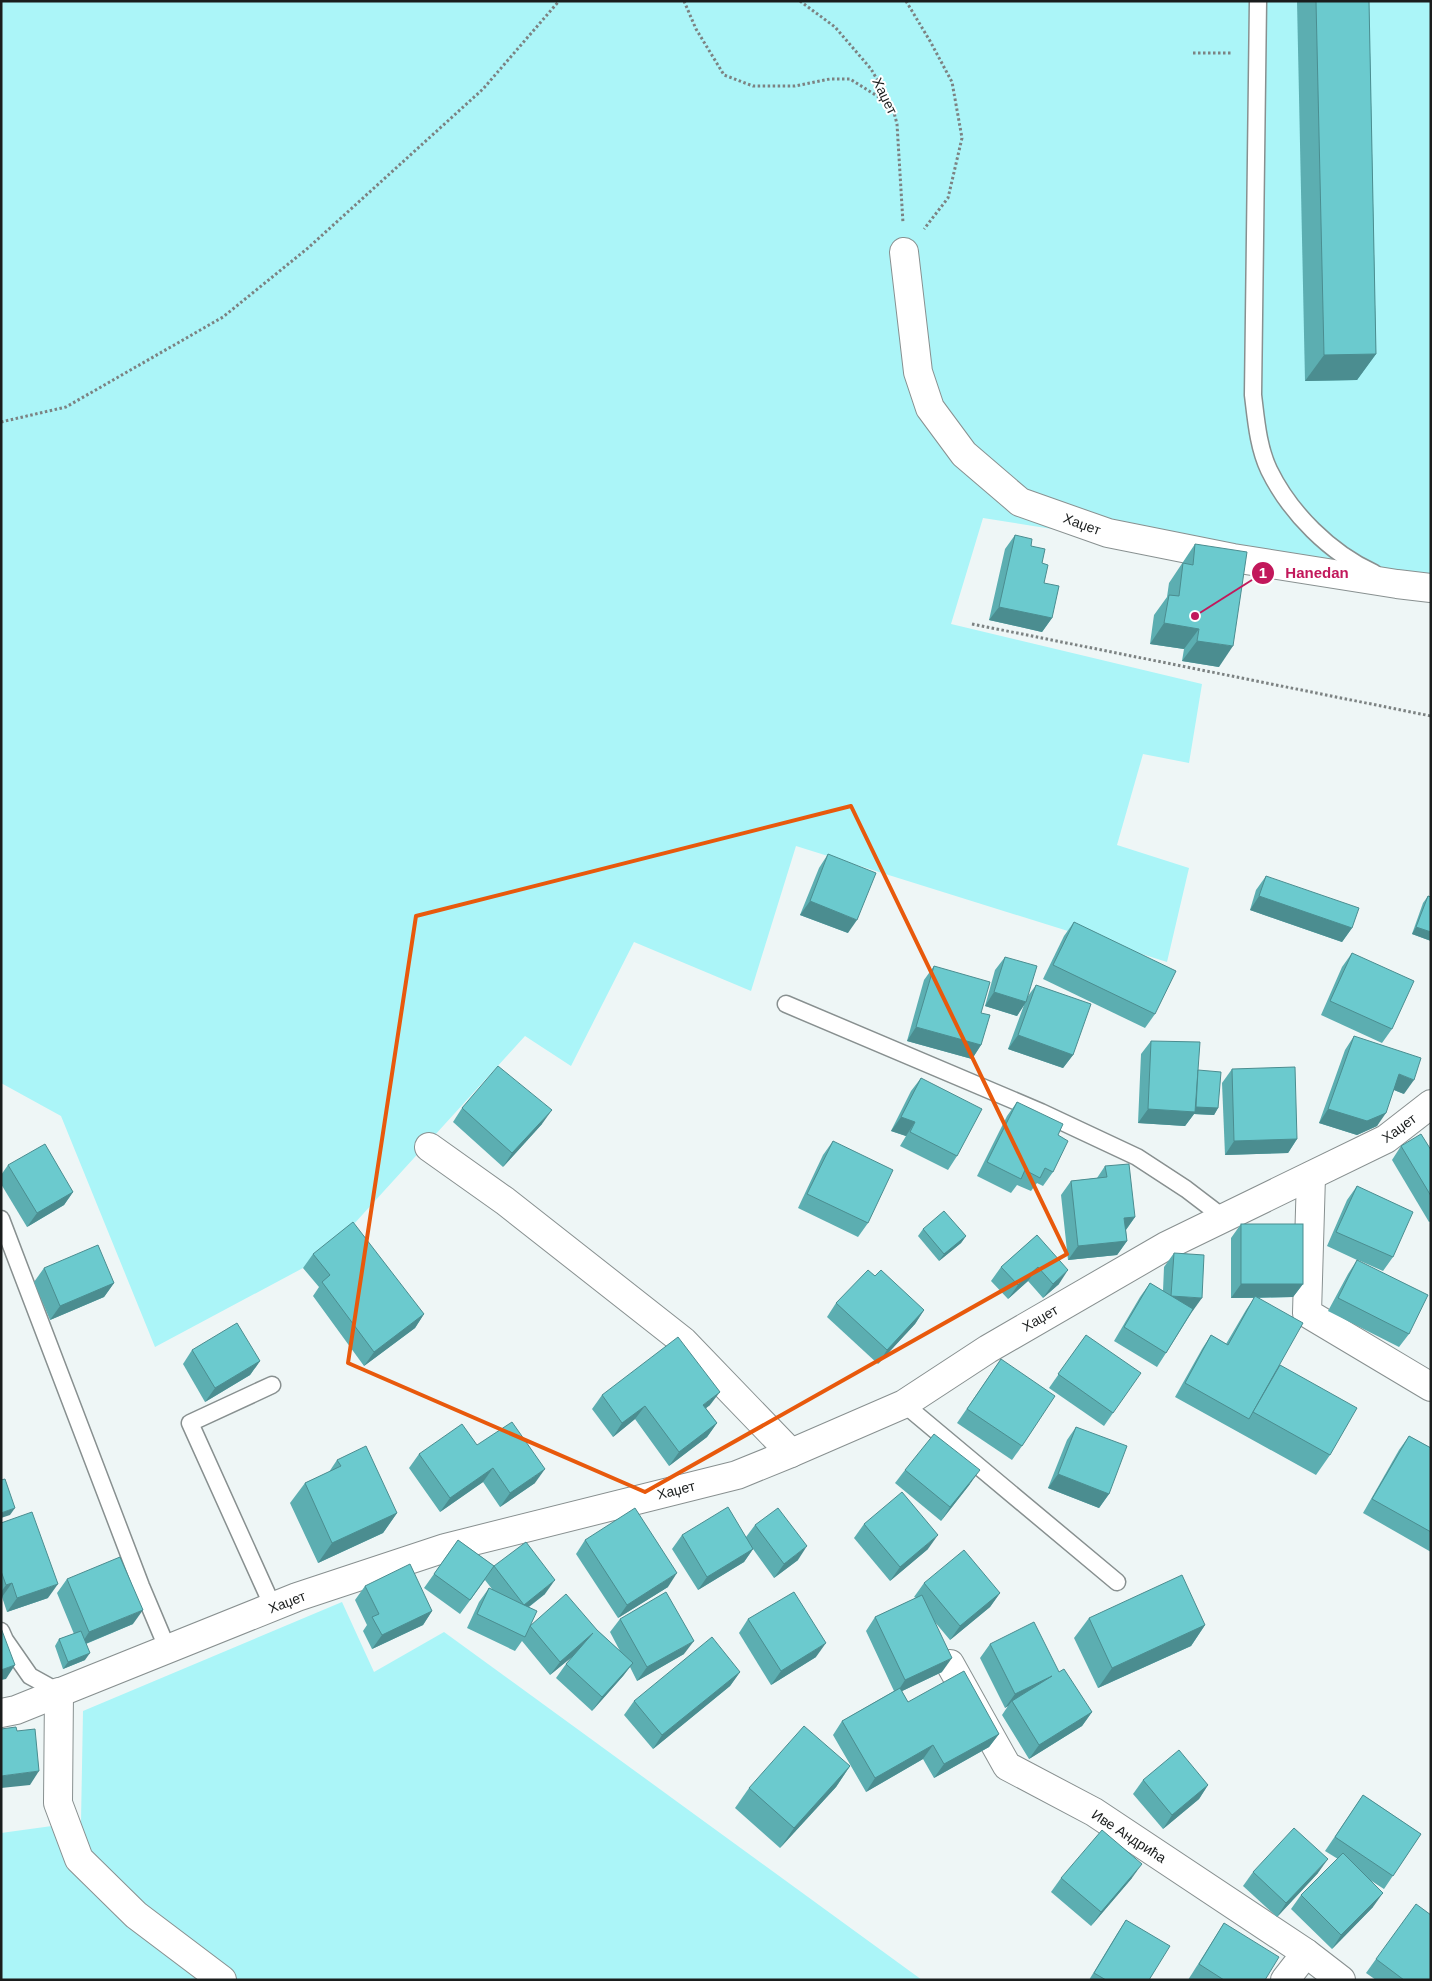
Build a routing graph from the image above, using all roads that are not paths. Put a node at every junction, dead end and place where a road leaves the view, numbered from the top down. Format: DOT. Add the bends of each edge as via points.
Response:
graph roads {
  1 [pos="1258,1"];
  2 [pos="904,252"];
  3 [pos="1397,584"];
  4 [pos="1431,588"];
  5 [pos="786,1004"];
  6 [pos="1431,1104"];
  7 [pos="430,1147"];
  8 [pos="1311,1176"];
  9 [pos="1224,1218"];
  10 [pos="1,1219"];
  11 [pos="272,1385"];
  12 [pos="1431,1387"];
  13 [pos="904,1404"];
  14 [pos="791,1453"];
  15 [pos="1117,1582"];
  16 [pos="273,1606"];
  17 [pos="1,1632"];
  18 [pos="168,1650"];
  19 [pos="950,1664"];
  20 [pos="59,1692"];
  21 [pos="1,1713"];
  22 [pos="1306,1953"];
  23 [pos="222,1980"];
  24 [pos="1285,1980"];
  25 [pos="1341,1980"];
  1 -- 3 [label="lane" via="1253,395 1257,430 1268,468 1302,519 1340,553 1362,568"];
  2 -- 3 [label="street, Хаџет" via="918,372 930,408 964,454 1020,502 1108,533 1233,558"];
  3 -- 4 [label="street, Хаџет"];
  5 -- 9 [label="lane" via="1137,1156"];
  6 -- 8 [label="street, Хаџет" via="1386,1139"];
  7 -- 14 [label="street" via="505,1201 683,1341"];
  8 -- 9 [label="street, Хаџет"];
  8 -- 12 [label="street" via="1307,1313"];
  9 -- 13 [label="street, Хаџет" via="1166,1246 1051,1311"];
  10 -- 18 [label="lane"];
  11 -- 16 [label="lane" via="190,1423"];
  13 -- 14 [label="street, Хаџет"];
  13 -- 15 [label="lane"];
  14 -- 16 [label="street, Хаџет" via="737,1475 445,1548"];
  16 -- 18 [label="street, Хаџет"];
  17 -- 20 [label="lane" via="30,1676"];
  18 -- 20 [label="street, Хаџет"];
  19 -- 22 [label="street, Иве Андрића" via="1007,1766 1094,1812"];
  20 -- 21 [label="street, Хаџет"];
  20 -- 23 [label="street" via="58,1803 79,1859 136,1915"];
  22 -- 24 [label="street"];
  22 -- 25 [label="street, Иве Андрића"];
}
